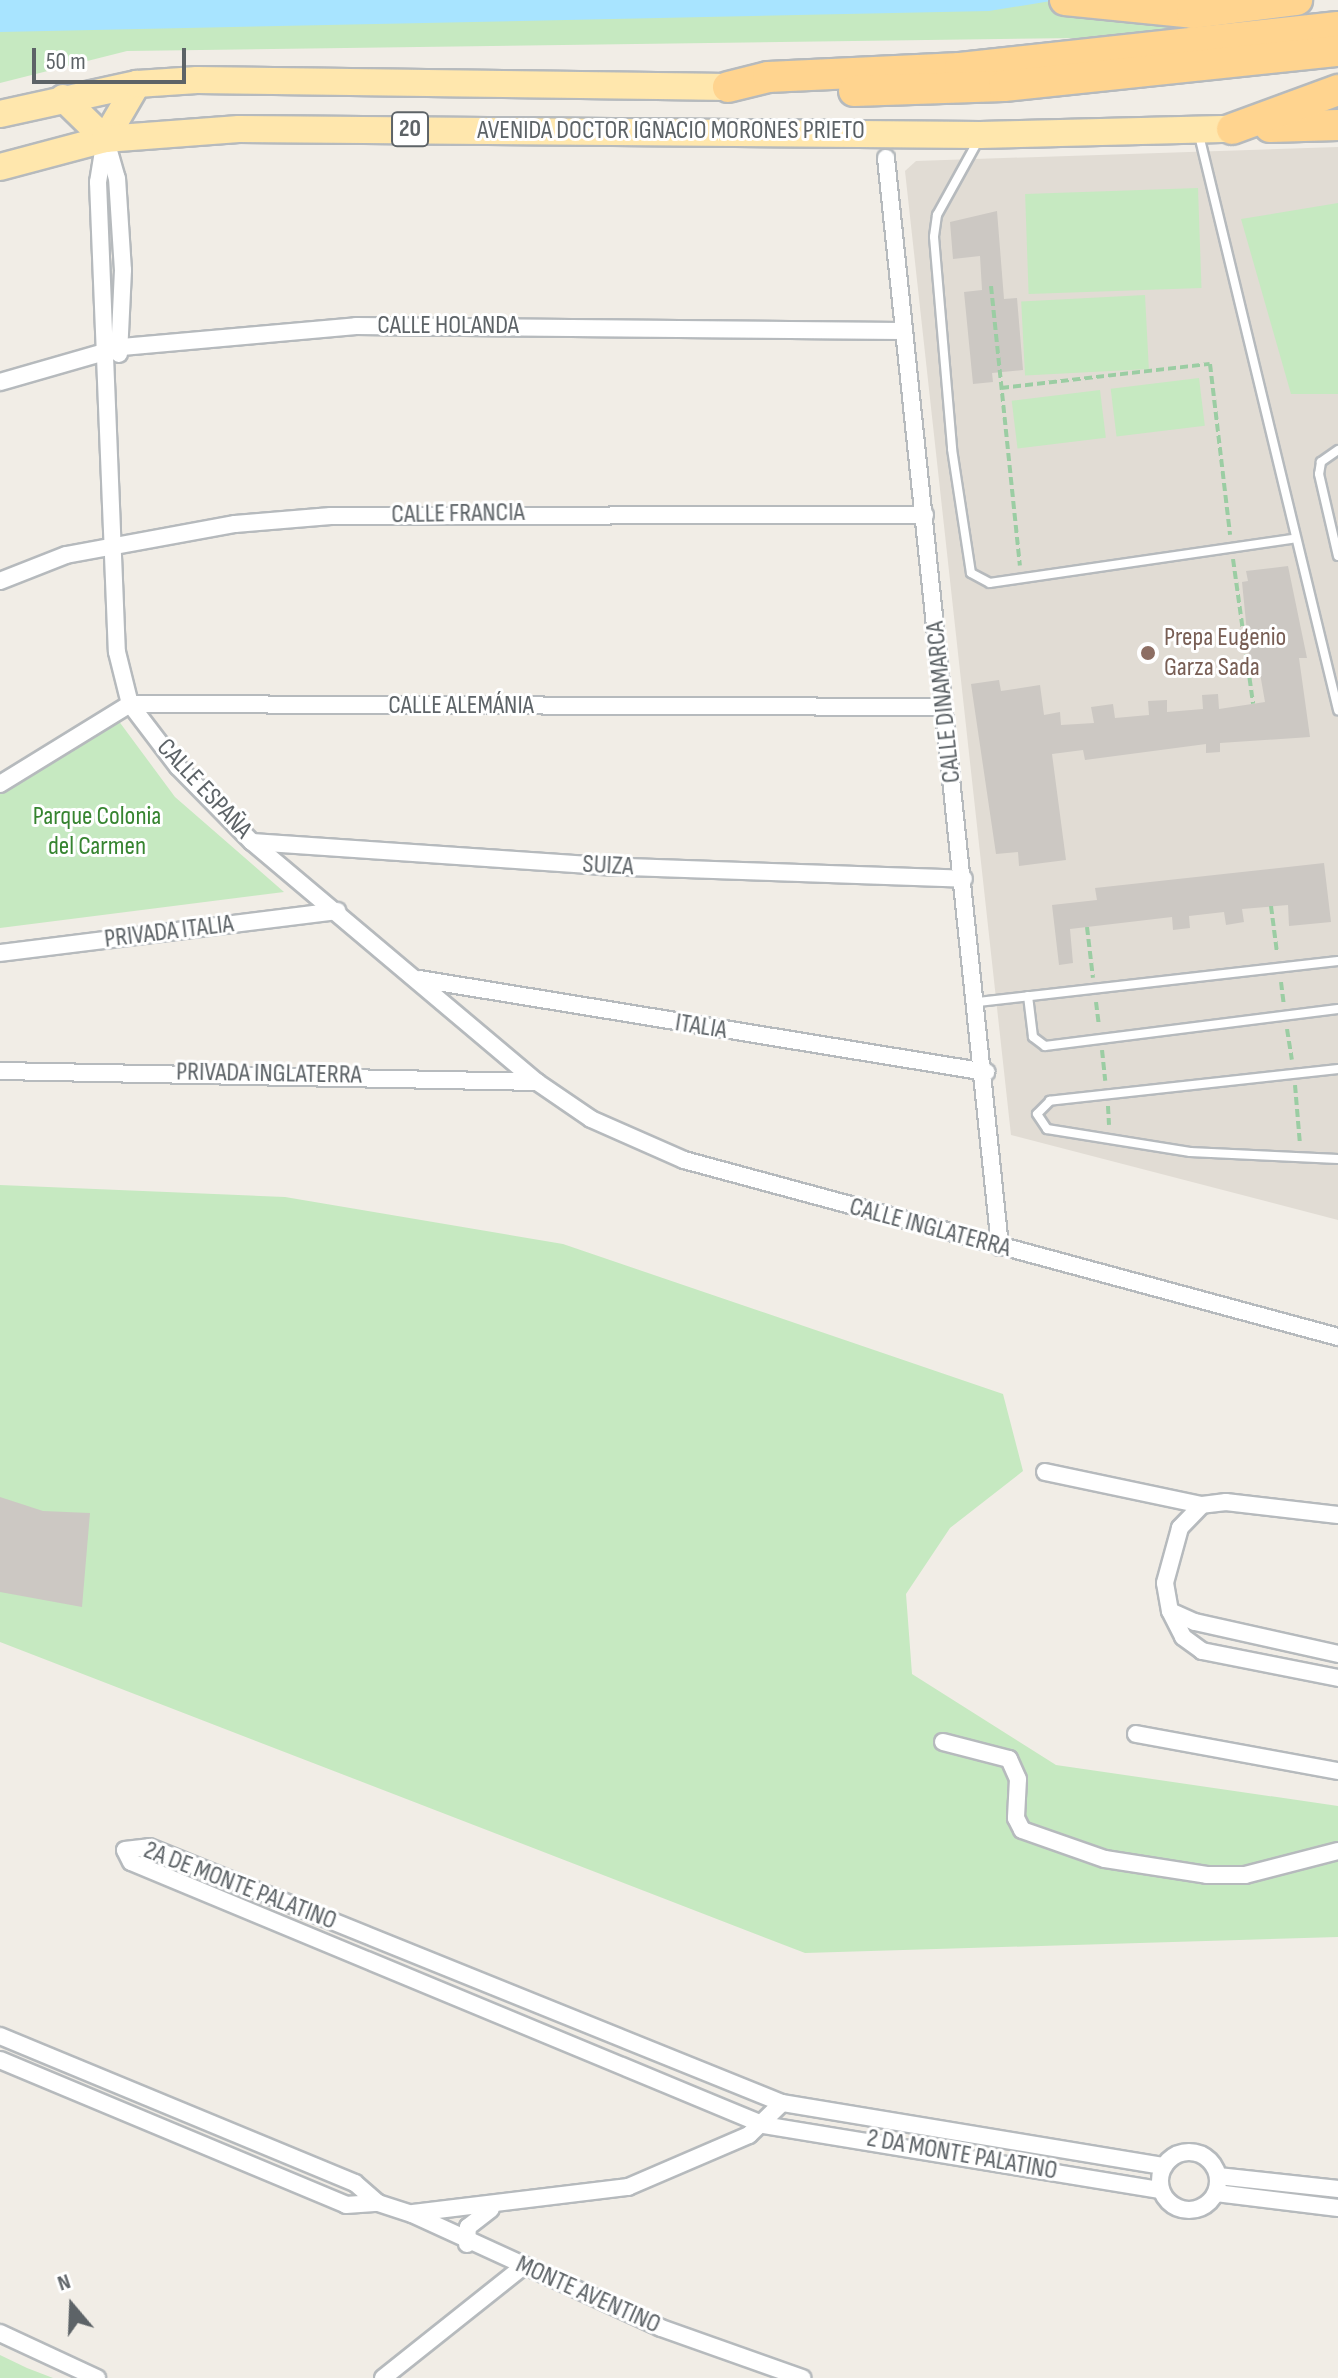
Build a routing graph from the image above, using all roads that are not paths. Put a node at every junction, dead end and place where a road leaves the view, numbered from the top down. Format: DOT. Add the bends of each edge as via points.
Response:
graph roads {
  1 [pos="1297,0"];
  2 [pos="1072,2"];
  3 [pos="1338,27"];
  4 [pos="1338,51"];
  5 [pos="137,84"];
  6 [pos="728,87"];
  7 [pos="1338,90"];
  8 [pos="63,98"];
  9 [pos="0,114"];
  10 [pos="1338,125"];
  11 [pos="1232,129"];
  12 [pos="1198,130"];
  13 [pos="980,135"];
  14 [pos="105,139"];
  15 [pos="886,158"];
  16 [pos="0,167"];
  17 [pos="901,331"];
  18 [pos="122,347"];
  19 [pos="103,351"];
  20 [pos="110,374"];
  21 [pos="0,382"];
  22 [pos="1338,450"];
  23 [pos="925,515"];
  24 [pos="1292,539"];
  25 [pos="110,548"];
  26 [pos="1338,556"];
  27 [pos="0,581"];
  28 [pos="130,704"];
  29 [pos="944,707"];
  30 [pos="1338,710"];
  31 [pos="0,784"];
  32 [pos="252,842"];
  33 [pos="964,879"];
  34 [pos="337,911"];
  35 [pos="0,953"];
  36 [pos="1338,961"];
  37 [pos="417,978"];
  38 [pos="1028,996"];
  39 [pos="978,1002"];
  40 [pos="1338,1009"];
  41 [pos="1338,1069"];
  42 [pos="0,1071"];
  43 [pos="986,1072"];
  44 [pos="537,1082"];
  45 [pos="1338,1159"];
  46 [pos="1000,1247"];
  47 [pos="1338,1337"];
  48 [pos="1045,1472"];
  49 [pos="1202,1505"];
  50 [pos="1338,1515"];
  51 [pos="1170,1611"];
  52 [pos="1338,1654"];
  53 [pos="1338,1678"];
  54 [pos="1136,1734"];
  55 [pos="943,1742"];
  56 [pos="1338,1771"];
  57 [pos="1338,1851"];
  58 [pos="0,2036"];
  59 [pos="0,2060"];
  60 [pos="782,2103"];
  61 [pos="764,2125"];
  62 [pos="1164,2166"];
  63 [pos="1217,2185"];
  64 [pos="1338,2189"];
  65 [pos="1160,2190"];
  66 [pos="378,2203"];
  67 [pos="496,2207"];
  68 [pos="1338,2208"];
  69 [pos="412,2214"];
  70 [pos="467,2244"];
  71 [pos="525,2265"];
  72 [pos="0,2333"];
  73 [pos="97,2378"];
  74 [pos="383,2378"];
  75 [pos="802,2378"];
  1 -- 2 [label="highway" via="1192,13"];
  3 -- 6 [label="highway" via="960,68 768,77"];
  4 -- 6 [label="highway" via="927,91"];
  5 -- 6 [label="main road, AVENIDA DOCTOR IGNACIO MORONES PRIETO / 20"];
  5 -- 8 [label="main road, AVENIDA DOCTOR IGNACIO MORONES PRIETO / 20"];
  5 -- 14 [label="main road"];
  7 -- 11 [label="highway, AVENIDA DOCTOR IGNACIO MORONES PRIETO / 20"];
  8 -- 9 [label="main road, AVENIDA DOCTOR IGNACIO MORONES PRIETO / 20"];
  8 -- 14 [label="main road"];
  10 -- 11 [label="highway"];
  11 -- 12 [label="main road, AVENIDA DOCTOR IGNACIO MORONES PRIETO / 20"];
  12 -- 13 [label="main road, AVENIDA DOCTOR IGNACIO MORONES PRIETO / 20"];
  12 -- 24 [label="lane"];
  13 -- 14 [label="main road, AVENIDA DOCTOR IGNACIO MORONES PRIETO / 20" via="239,129"];
  13 -- 24 [label="lane" via="937,215 934,237 952,449 971,573 990,583"];
  14 -- 16 [label="main road, AVENIDA DOCTOR IGNACIO MORONES PRIETO / 20"];
  14 -- 18 [label="street, CALLE ESPAÑA" via="117,178"];
  14 -- 19 [label="street, CALLE ESPAÑA" via="98,182"];
  15 -- 17 [label="street, CALLE DINAMARCA"];
  17 -- 18 [label="street, CALLE HOLANDA" via="446,323"];
  17 -- 23 [label="street, CALLE DINAMARCA"];
  18 -- 19 [label="street, CALLE HOLANDA"];
  18 -- 20 [label="street, CALLE ESPAÑA"];
  19 -- 20 [label="street, CALLE ESPAÑA"];
  19 -- 21 [label="street, CALLE HOLANDA"];
  20 -- 25 [label="street, CALLE ESPAÑA"];
  22 -- 26 [label="lane" via="1321,462 1319,474"];
  23 -- 25 [label="street, CALLE FRANCIA" via="331,516 235,524"];
  23 -- 29 [label="street, CALLE DINAMARCA"];
  24 -- 30 [label="lane"];
  25 -- 27 [label="street, CALLE FRANCIA" via="66,555"];
  25 -- 28 [label="street, CALLE ESPAÑA" via="117,652"];
  28 -- 29 [label="street, CALLE ALEMÁNIA"];
  28 -- 31 [label="street"];
  28 -- 32 [label="street, CALLE ESPAÑA" via="178,767"];
  29 -- 33 [label="street, CALLE DINAMARCA"];
  32 -- 33 [label="street, SUIZA" via="600,866"];
  32 -- 34 [label="street, CALLE ESPAÑA"];
  33 -- 39 [label="street, CALLE DINAMARCA"];
  34 -- 35 [label="street, PRIVADA ITALIA"];
  34 -- 37 [label="street, CALLE ESPAÑA"];
  36 -- 38 [label="lane"];
  37 -- 43 [label="street, ITALIA"];
  37 -- 44 [label="street, CALLE ESPAÑA"];
  38 -- 39 [label="lane"];
  38 -- 40 [label="lane" via="1033,1037 1045,1046"];
  39 -- 43 [label="street, CALLE DINAMARCA"];
  41 -- 45 [label="lane" via="1050,1101 1037,1114 1047,1129 1190,1152"];
  42 -- 44 [label="street, PRIVADA INGLATERRA"];
  43 -- 46 [label="street, CALLE DINAMARCA"];
  44 -- 46 [label="street, CALLE INGLATERRA" via="591,1119 684,1160"];
  46 -- 47 [label="street, CALLE INGLATERRA"];
  48 -- 49 [label="street"];
  49 -- 50 [label="street" via="1226,1502"];
  49 -- 51 [label="street" via="1180,1528 1165,1583"];
  51 -- 52 [label="street" via="1228,1632"];
  51 -- 53 [label="street" via="1183,1637 1202,1651"];
  54 -- 56 [label="street"];
  55 -- 57 [label="street" via="1009,1759 1018,1779 1016,1818 1022,1830 1105,1859 1207,1875 1245,1875"];
  58 -- 66 [label="street, MONTE AVENTINO" via="355,2183"];
  59 -- 66 [label="street, MONTE AVENTINO" via="346,2205"];
  60 -- 61 [label="street"];
  60 -- 61 [label="street, 2A DE MONTE PALATINO" via="149,1847 125,1850 131,1862"];
  60 -- 62 [label="street, 2 DA MONTE PALATINO"];
  61 -- 65 [label="street, 2 DA MONTE PALATINO"];
  61 -- 67 [label="street" via="628,2187"];
  62 -- 63 [label="street" via="1177,2154 1195,2152 1210,2161"];
  62 -- 65 [label="street"];
  63 -- 64 [label="street"];
  63 -- 65 [label="street" via="1203,2206 1185,2209"];
  63 -- 68 [label="street"];
  66 -- 69 [label="street, MONTE AVENTINO"];
  67 -- 69 [label="street"];
  67 -- 70 [label="street" via="473,2220"];
  69 -- 70 [label="street, MONTE AVENTINO"];
  70 -- 71 [label="street, MONTE AVENTINO"];
  71 -- 74 [label="street"];
  71 -- 75 [label="street, MONTE AVENTINO" via="661,2328"];
  72 -- 73 [label="street"];
}
